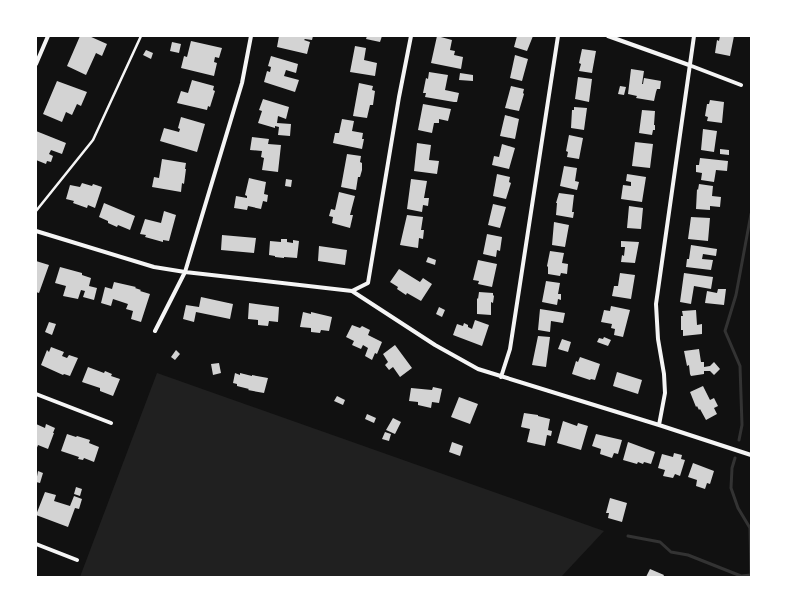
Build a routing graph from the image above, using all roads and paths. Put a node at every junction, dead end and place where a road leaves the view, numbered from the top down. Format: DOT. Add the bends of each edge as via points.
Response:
graph roads {
  1 [pos="48,36"];
  2 [pos="141,36"];
  3 [pos="251,36"];
  4 [pos="411,36"];
  5 [pos="558,36"];
  6 [pos="608,36"];
  7 [pos="694,36"];
  8 [pos="36,64"];
  9 [pos="689,65"];
  10 [pos="741,85"];
  11 [pos="36,210"];
  12 [pos="36,231"];
  13 [pos="185,272"];
  14 [pos="352,291"];
  15 [pos="155,331"];
  16 [pos="501,377"];
  17 [pos="36,394"];
  18 [pos="111,424"];
  19 [pos="659,425"];
  20 [pos="751,455"];
  21 [pos="36,544"];
  22 [pos="77,560"];
  1 -- 8 [label="street"];
  2 -- 11 [label="lane" via="93,140"];
  3 -- 13 [label="street" via="242,83"];
  4 -- 14 [label="street" via="368,283"];
  5 -- 16 [label="street" via="510,349"];
  6 -- 9 [label="street"];
  7 -- 9 [label="street"];
  9 -- 10 [label="street"];
  9 -- 19 [label="street" via="656,304 665,393"];
  12 -- 13 [label="street" via="154,267"];
  13 -- 14 [label="street"];
  13 -- 15 [label="street"];
  14 -- 16 [label="street" via="457,358"];
  16 -- 19 [label="street"];
  17 -- 18 [label="street"];
  19 -- 20 [label="street"];
  21 -- 22 [label="street"];
}
